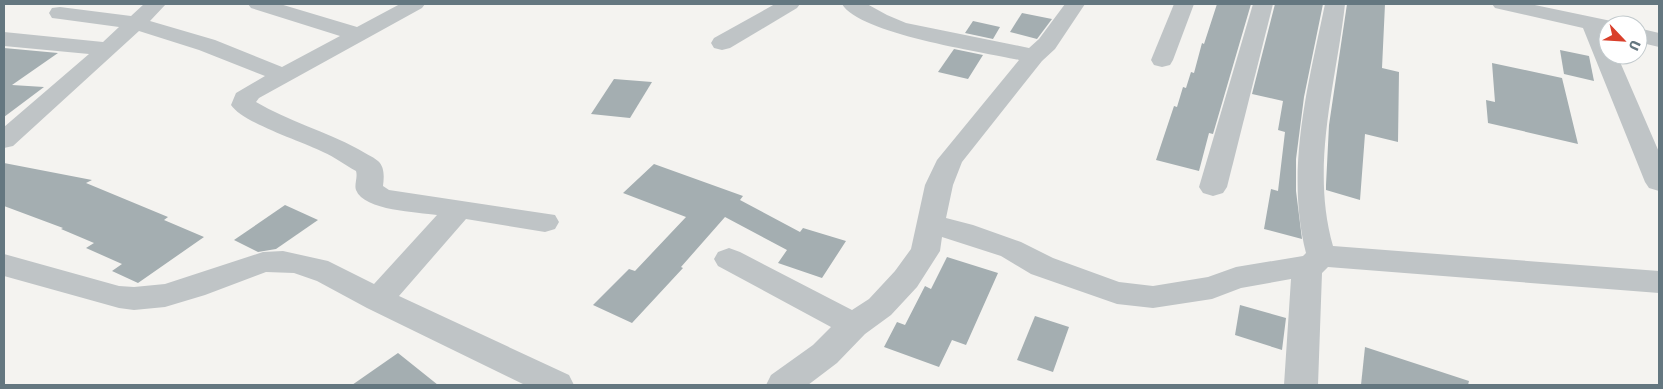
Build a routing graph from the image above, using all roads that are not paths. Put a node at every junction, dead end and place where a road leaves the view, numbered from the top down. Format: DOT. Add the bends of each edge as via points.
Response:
graph roads {
  1 [pos="156,4"];
  2 [pos="258,4"];
  3 [pos="415,4"];
  4 [pos="790,4"];
  5 [pos="852,4"];
  6 [pos="1074,4"];
  7 [pos="1184,4"];
  8 [pos="1263,4"];
  9 [pos="1335,4"];
  10 [pos="1502,4"];
  11 [pos="60,12"];
  12 [pos="135,23"];
  13 [pos="1598,26"];
  14 [pos="358,34"];
  15 [pos="4,39"];
  16 [pos="722,43"];
  17 [pos="108,49"];
  18 [pos="1034,56"];
  19 [pos="1162,60"];
  20 [pos="1615,65"];
  21 [pos="283,75"];
  22 [pos="4,140"];
  23 [pos="1659,182"];
  24 [pos="1213,187"];
  25 [pos="459,209"];
  26 [pos="545,222"];
  27 [pos="931,225"];
  28 [pos="729,259"];
  29 [pos="1316,260"];
  30 [pos="4,265"];
  31 [pos="1659,282"];
  32 [pos="378,300"];
  33 [pos="854,325"];
  34 [pos="557,385"];
  35 [pos="783,385"];
  36 [pos="1301,385"];
  1 -- 12 [label="street"];
  2 -- 14 [label="street"];
  3 -- 14 [label="street"];
  4 -- 16 [label="street"];
  5 -- 18 [label="street" via="900,28"];
  6 -- 18 [label="street" via="1047,44"];
  7 -- 19 [label="street"];
  8 -- 24 [label="street"];
  9 -- 29 [label="street" via="1309,176"];
  10 -- 13 [label="street"];
  11 -- 12 [label="street"];
  12 -- 17 [label="street"];
  12 -- 21 [label="street" via="207,45"];
  14 -- 21 [label="street"];
  15 -- 17 [label="street"];
  17 -- 22 [label="street"];
  18 -- 27 [label="street" via="950,160 939,185"];
  20 -- 23 [label="street"];
  21 -- 25 [label="street" via="251,93 243,105 369,167 369,189 381,198"];
  25 -- 26 [label="street"];
  25 -- 32 [label="street"];
  27 -- 29 [label="street" via="1011,249 1042,266 1118,293 1153,297 1212,288 1236,278"];
  27 -- 33 [label="street" via="925,251 906,279 880,307"];
  28 -- 33 [label="street"];
  29 -- 31 [label="street"];
  29 -- 36 [label="street" via="1307,273"];
  30 -- 32 [label="street" via="136,300 160,297 270,261 300,264 340,277"];
  32 -- 34 [label="street"];
  33 -- 35 [label="street" via="824,354"];
}
